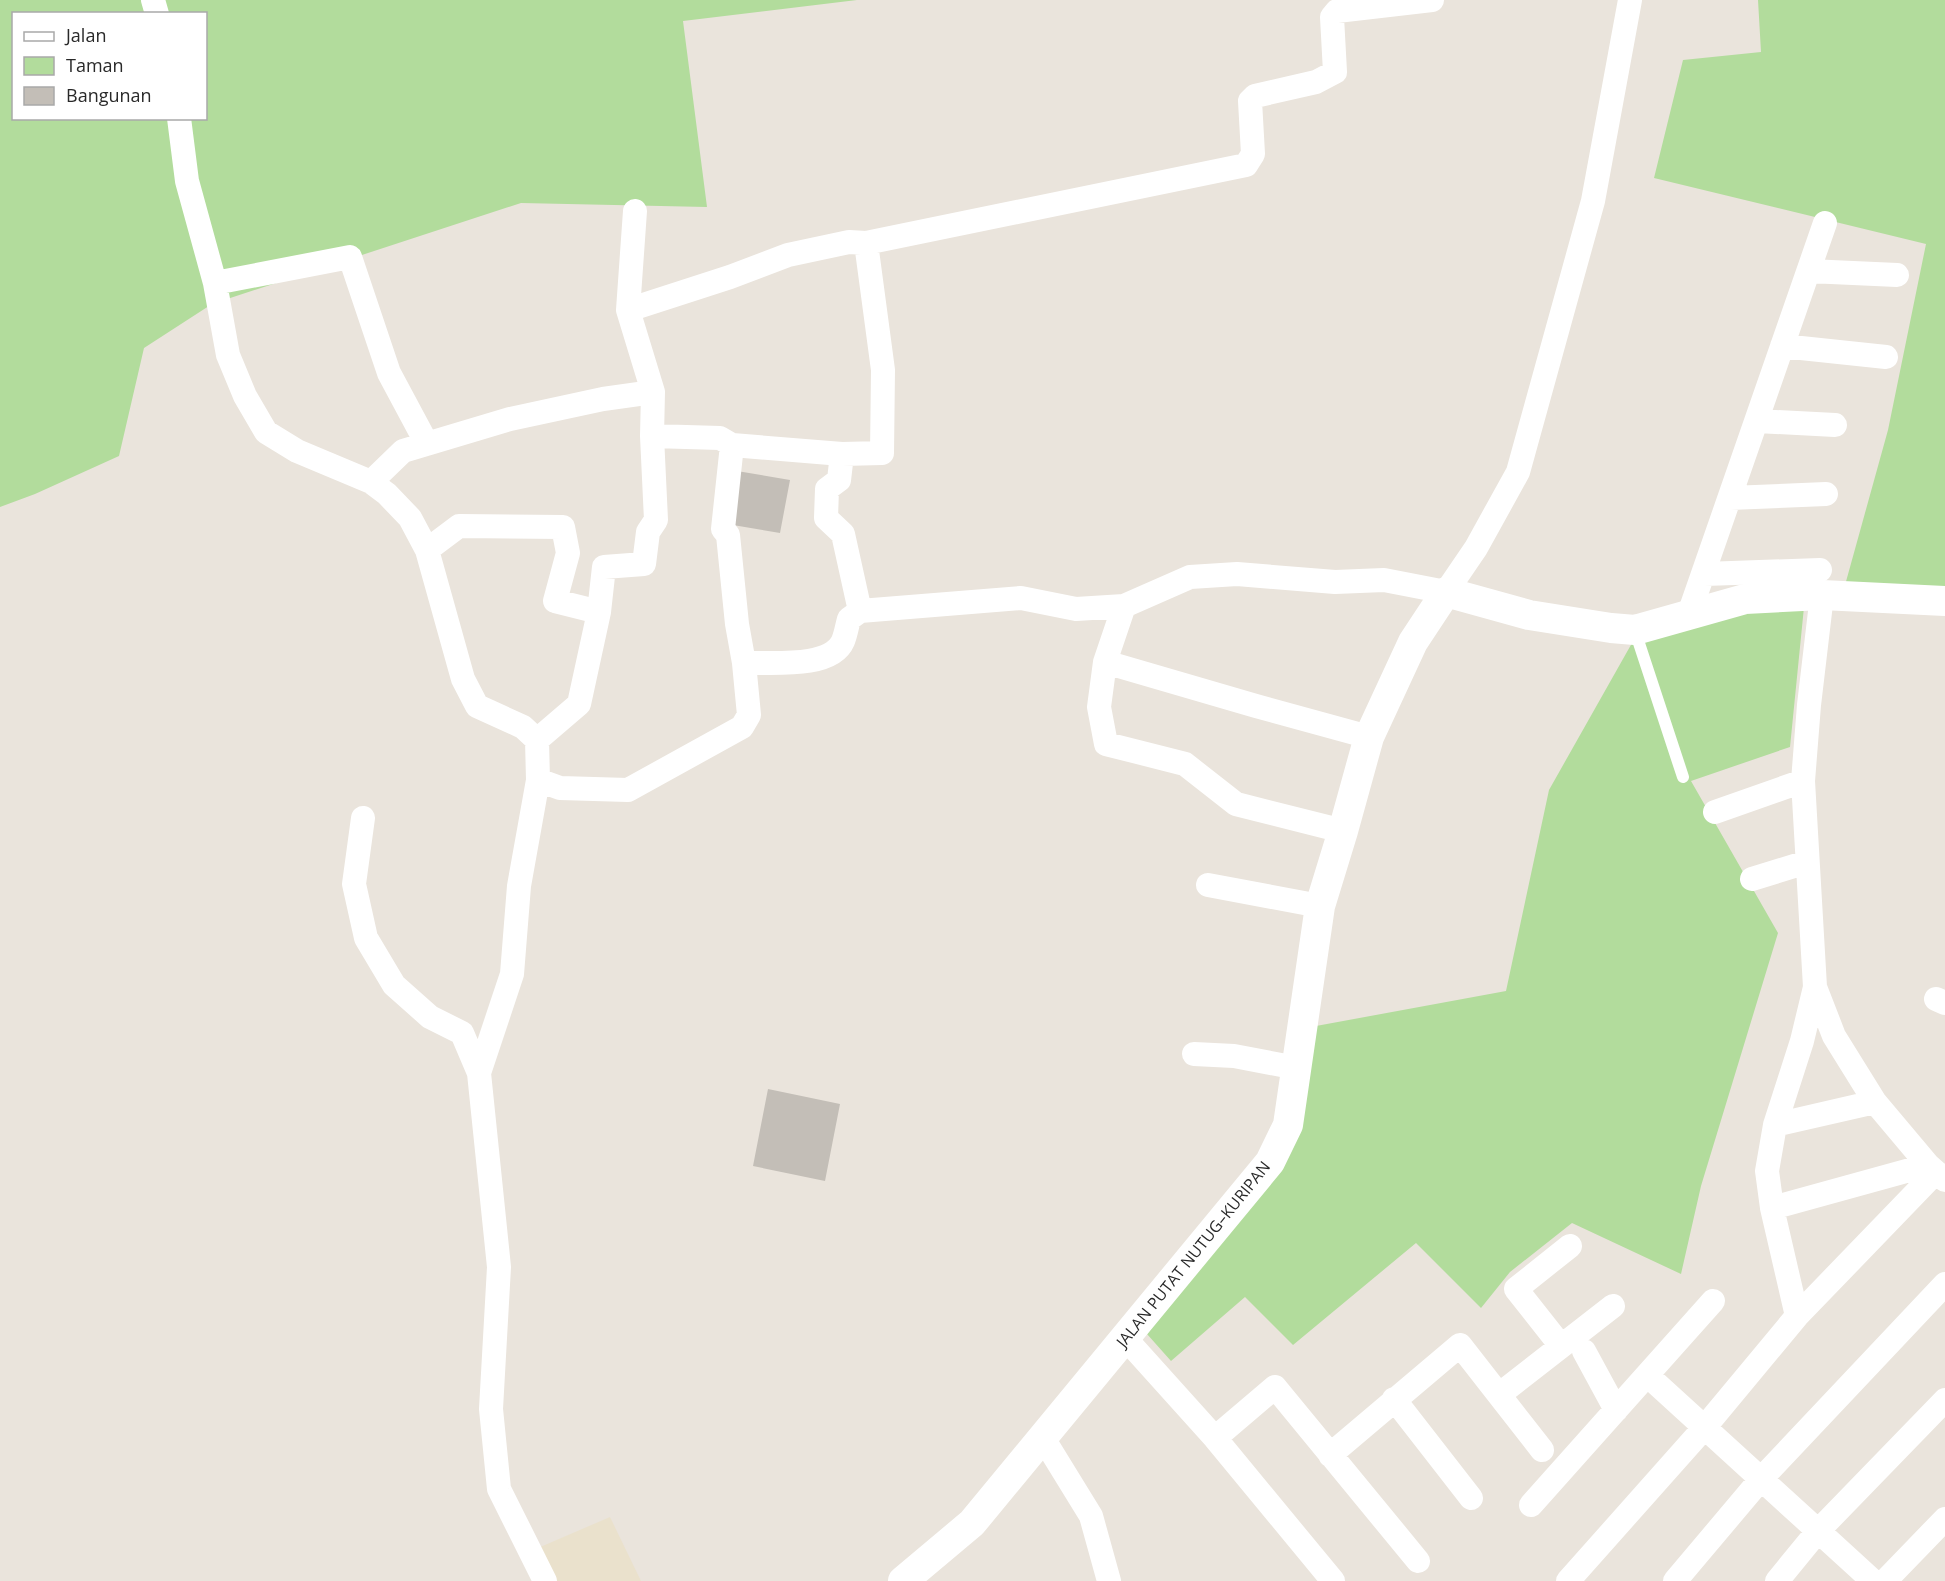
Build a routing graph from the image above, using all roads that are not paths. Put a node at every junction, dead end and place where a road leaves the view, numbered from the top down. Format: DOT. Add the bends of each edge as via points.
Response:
graph roads {
  1 [pos="1432,0"];
  2 [pos="1630,0"];
  3 [pos="179,120"];
  4 [pos="635,211"];
  5 [pos="1825,223"];
  6 [pos="866,243"];
  7 [pos="1809,271"];
  8 [pos="1897,275"];
  9 [pos="215,283"];
  10 [pos="628,310"];
  11 [pos="1782,346"];
  12 [pos="1886,357"];
  13 [pos="653,392"];
  14 [pos="1756,421"];
  15 [pos="1835,425"];
  16 [pos="652,436"];
  17 [pos="427,444"];
  18 [pos="732,445"];
  19 [pos="842,454"];
  20 [pos="371,482"];
  21 [pos="1826,494"];
  22 [pos="1730,498"];
  23 [pos="427,550"];
  24 [pos="1704,574"];
  25 [pos="1821,582"];
  26 [pos="1446,592"];
  27 [pos="1945,601"];
  28 [pos="1124,606"];
  29 [pos="860,611"];
  30 [pos="599,612"];
  31 [pos="1689,614"];
  32 [pos="1635,630"];
  33 [pos="1105,662"];
  34 [pos="744,663"];
  35 [pos="1369,736"];
  36 [pos="537,740"];
  37 [pos="1683,777"];
  38 [pos="538,780"];
  39 [pos="1803,781"];
  40 [pos="1715,812"];
  41 [pos="363,818"];
  42 [pos="1344,831"];
  43 [pos="1807,862"];
  44 [pos="1752,879"];
  45 [pos="1208,885"];
  46 [pos="1320,906"];
  47 [pos="1815,987"];
  48 [pos="1194,1054"];
  49 [pos="1297,1068"];
  50 [pos="479,1073"];
  51 [pos="1875,1102"];
  52 [pos="1775,1125"];
  53 [pos="1936,1172"];
  54 [pos="1772,1208"];
  55 [pos="1570,1246"];
  56 [pos="1945,1284"];
  57 [pos="1713,1301"];
  58 [pos="1612,1306"];
  59 [pos="1797,1316"];
  60 [pos="1125,1338"];
  61 [pos="1561,1346"];
  62 [pos="1584,1351"];
  63 [pos="1647,1375"];
  64 [pos="1500,1394"];
  65 [pos="1394,1399"];
  66 [pos="1945,1400"];
  67 [pos="1616,1410"];
  68 [pos="1704,1428"];
  69 [pos="1042,1438"];
  70 [pos="1215,1438"];
  71 [pos="1542,1450"];
  72 [pos="1330,1455"];
  73 [pos="1761,1479"];
  74 [pos="1471,1498"];
  75 [pos="1531,1505"];
  76 [pos="1945,1519"];
  77 [pos="1818,1531"];
  78 [pos="1418,1561"];
  79 [pos="545,1581"];
  80 [pos="903,1581"];
  81 [pos="1109,1581"];
  82 [pos="1333,1581"];
  83 [pos="1568,1581"];
  84 [pos="1675,1581"];
  85 [pos="1777,1581"];
  86 [pos="1873,1581"];
  87 [pos="1885,1581"];
  1 -- 6 [label="street" via="1336,10 1332,17 1335,72 1316,82 1255,96 1250,101 1253,154 1246,165"];
  2 -- 26 [label="street" via="1593,201 1518,472 1476,548"];
  3 -- 9 [label="street" via="187,181"];
  4 -- 10 [label="street"];
  5 -- 7 [label="street"];
  6 -- 10 [label="street" via="849,242 788,255"];
  6 -- 19 [label="street" via="883,370 882,453"];
  7 -- 8 [label="street"];
  7 -- 11 [label="street"];
  9 -- 17 [label="street" via="350,257 389,373"];
  9 -- 20 [label="street" via="228,355 244,396 266,432 297,451"];
  10 -- 13 [label="street"];
  11 -- 12 [label="street"];
  11 -- 14 [label="street"];
  13 -- 16 [label="street"];
  13 -- 17 [label="street" via="510,419"];
  14 -- 15 [label="street"];
  14 -- 22 [label="street"];
  16 -- 18 [label="street" via="720,438"];
  16 -- 30 [label="street" via="656,520 648,532 644,564 604,567"];
  17 -- 20 [label="street" via="403,451"];
  18 -- 19 [label="street"];
  18 -- 34 [label="street" via="723,529 728,535"];
  19 -- 29 [label="street" via="839,480 827,489 826,518 843,534"];
  20 -- 23 [label="street" via="410,518"];
  21 -- 22 [label="street"];
  22 -- 24 [label="street"];
  23 -- 30 [label="street" via="459,526 563,527 568,553 555,601"];
  23 -- 36 [label="street" via="463,679 477,706 523,728"];
  24 -- 25 [label="street"];
  24 -- 31 [label="street"];
  25 -- 27 [label="street"];
  25 -- 31 [label="street"];
  25 -- 39 [label="street"];
  26 -- 28 [label="street" via="1384,580 1335,582 1237,574 1190,577"];
  26 -- 32 [label="street" via="1529,615"];
  26 -- 35 [label="street, JALAN PUTAT NUTUG–KURIPAN" via="1413,642"];
  28 -- 29 [label="street" via="1076,609 1021,598"];
  28 -- 33 [label="street"];
  29 -- 34 [label="street" via="849,618 843,642 833,654 812,661"];
  30 -- 36 [label="street" via="579,704"];
  31 -- 32 [label="street"];
  32 -- 37 [label="lane"];
  33 -- 35 [label="street"];
  33 -- 42 [label="street" via="1098,707 1106,744 1185,765 1236,804"];
  34 -- 38 [label="street" via="749,715 742,727 628,790 560,788"];
  35 -- 42 [label="street, JALAN PUTAT NUTUG–KURIPAN"];
  36 -- 38 [label="street"];
  38 -- 50 [label="street" via="519,886 512,974"];
  39 -- 40 [label="street"];
  39 -- 43 [label="street"];
  41 -- 50 [label="street" via="354,884 366,938 393,985 430,1017 462,1032"];
  42 -- 46 [label="street, JALAN PUTAT NUTUG–KURIPAN"];
  43 -- 44 [label="street"];
  43 -- 47 [label="street"];
  45 -- 46 [label="street"];
  46 -- 49 [label="street, JALAN PUTAT NUTUG–KURIPAN"];
  47 -- 51 [label="street" via="1834,1036"];
  47 -- 52 [label="street"];
  48 -- 49 [label="street" via="1234,1056"];
  49 -- 60 [label="street, JALAN PUTAT NUTUG–KURIPAN" via="1288,1125 1270,1162"];
  50 -- 79 [label="street" via="499,1267 491,1409 499,1489"];
  51 -- 52 [label="street"];
  51 -- 53 [label="street"];
  52 -- 54 [label="street" via="1767,1172"];
  53 -- 54 [label="street"];
  53 -- 59 [label="street"];
  54 -- 59 [label="street"];
  55 -- 61 [label="street" via="1516,1289"];
  56 -- 73 [label="street"];
  57 -- 63 [label="street"];
  58 -- 61 [label="street"];
  59 -- 68 [label="street"];
  60 -- 69 [label="street, JALAN PUTAT NUTUG–KURIPAN"];
  60 -- 70 [label="street"];
  61 -- 64 [label="street"];
  62 -- 67 [label="street"];
  63 -- 67 [label="street"];
  63 -- 68 [label="street"];
  64 -- 65 [label="street" via="1460,1345"];
  64 -- 71 [label="street"];
  65 -- 72 [label="street"];
  65 -- 74 [label="street"];
  66 -- 77 [label="street"];
  67 -- 75 [label="street"];
  68 -- 73 [label="street"];
  68 -- 83 [label="street"];
  69 -- 80 [label="street, JALAN PUTAT NUTUG–KURIPAN" via="972,1523"];
  69 -- 81 [label="street" via="1091,1516"];
  70 -- 72 [label="street" via="1275,1387"];
  70 -- 82 [label="street"];
  72 -- 78 [label="street"];
  73 -- 77 [label="street"];
  73 -- 84 [label="street"];
  76 -- 87 [label="street"];
  77 -- 85 [label="street"];
  77 -- 86 [label="street"];
}
